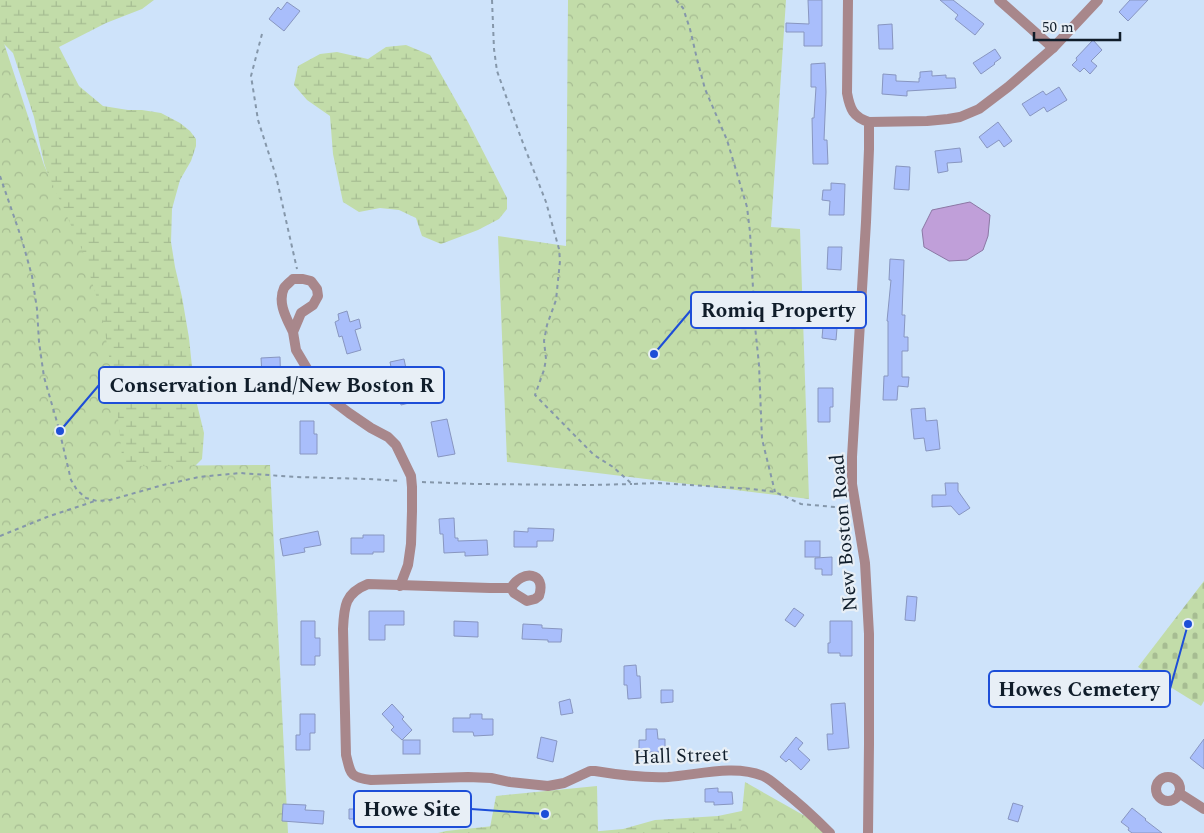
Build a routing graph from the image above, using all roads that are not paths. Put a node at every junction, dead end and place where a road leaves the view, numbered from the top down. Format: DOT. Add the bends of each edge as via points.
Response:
graph roads {
  1 [pos="848,0"];
  2 [pos="999,0"];
  3 [pos="1098,0"];
  4 [pos="1052,48"];
  5 [pos="869,122"];
  6 [pos="293,332"];
  7 [pos="400,586"];
  8 [pos="510,588"];
  9 [pos="1180,793"];
  10 [pos="1204,808"];
  11 [pos="830,833"];
  12 [pos="868,833"];
  1 -- 5 [label="street" via="846,93 859,119"];
  2 -- 4 [label="street"];
  3 -- 4 [label="street"];
  4 -- 5 [label="street" via="994,98 960,117"];
  5 -- 12 [label="street, New Boston Road" via="852,457 852,484 865,564 869,634"];
  6 -- 6 [label="street" via="283,311 285,288 293,279 311,281 318,296 313,305 301,313"];
  6 -- 7 [label="street" via="296,350 324,394 388,437 396,445 411,476 411,544"];
  7 -- 8 [label="street"];
  7 -- 11 [label="street, Hall Street" via="368,584 351,594 345,605 346,754 353,775 399,780 483,778 548,786 595,771 651,777 742,771 764,777 793,798"];
  9 -- 10 [label="street"];
}
